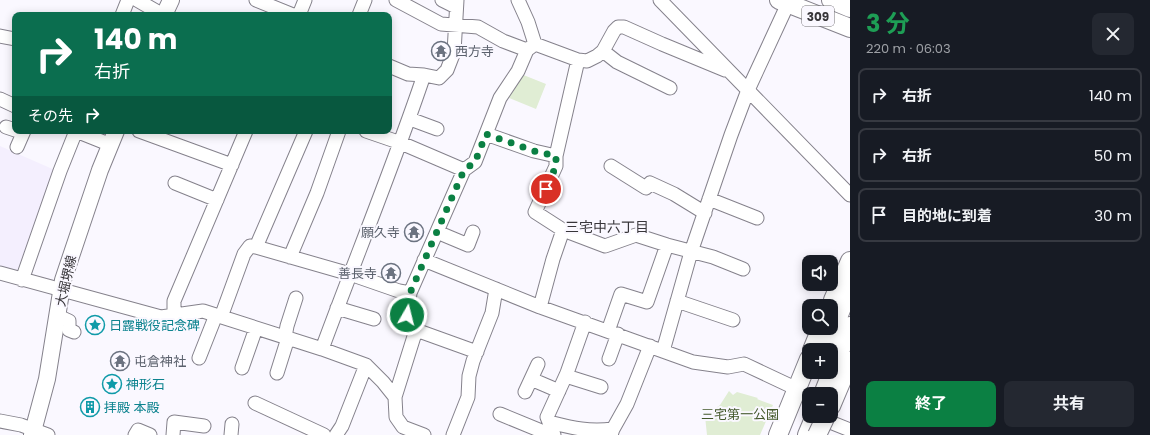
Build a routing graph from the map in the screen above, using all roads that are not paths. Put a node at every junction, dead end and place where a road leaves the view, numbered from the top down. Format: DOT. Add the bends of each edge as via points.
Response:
graph roads {
  1 [pos="128,0"];
  2 [pos="136,0"];
  3 [pos="171,0"];
  4 [pos="256,0"];
  5 [pos="305,0"];
  6 [pos="365,0"];
  7 [pos="396,0"];
  8 [pos="442,0"];
  9 [pos="518,0"];
  10 [pos="660,0"];
  11 [pos="809,0"];
  12 [pos="831,0"];
  13 [pos="785,1"];
  14 [pos="457,4"];
  15 [pos="850,8"];
  16 [pos="123,12"];
  17 [pos="158,12"];
  18 [pos="165,12"];
  19 [pos="286,12"];
  20 [pos="300,12"];
  21 [pos="360,12"];
  22 [pos="850,17"];
  23 [pos="456,26"];
  24 [pos="850,28"];
  25 [pos="0,36"];
  26 [pos="12,38"];
  27 [pos="531,47"];
  28 [pos="603,51"];
  29 [pos="578,60"];
  30 [pos="392,67"];
  31 [pos="731,72"];
  32 [pos="424,75"];
  33 [pos="670,88"];
  34 [pos="748,90"];
  35 [pos="0,99"];
  36 [pos="12,105"];
  37 [pos="410,119"];
  38 [pos="437,129"];
  39 [pos="17,134"];
  40 [pos="75,134"];
  41 [pos="92,134"];
  42 [pos="147,134"];
  43 [pos="245,134"];
  44 [pos="305,134"];
  45 [pos="338,134"];
  46 [pos="375,134"];
  47 [pos="486,134"];
  48 [pos="114,138"];
  49 [pos="401,143"];
  50 [pos="16,147"];
  51 [pos="556,156"];
  52 [pos="232,165"];
  53 [pos="611,166"];
  54 [pos="464,170"];
  55 [pos="175,183"];
  56 [pos="850,196"];
  57 [pos="709,199"];
  58 [pos="217,200"];
  59 [pos="705,213"];
  60 [pos="757,218"];
  61 [pos="563,230"];
  62 [pos="437,232"];
  63 [pos="473,232"];
  64 [pos="667,245"];
  65 [pos="256,247"];
  66 [pos="691,252"];
  67 [pos="290,257"];
  68 [pos="850,257"];
  69 [pos="424,260"];
  70 [pos="850,261"];
  71 [pos="743,269"];
  72 [pos="0,274"];
  73 [pos="350,274"];
  74 [pos="22,280"];
  75 [pos="850,287"];
  76 [pos="496,289"];
  77 [pos="62,290"];
  78 [pos="410,293"];
  79 [pos="296,298"];
  80 [pos="833,299"];
  81 [pos="833,299"];
  82 [pos="677,301"];
  83 [pos="540,307"];
  84 [pos="337,308"];
  85 [pos="174,314"];
  86 [pos="58,316"];
  87 [pos="219,316"];
  88 [pos="374,318"];
  89 [pos="733,320"];
  90 [pos="585,322"];
  91 [pos="850,326"];
  92 [pos="256,328"];
  93 [pos="416,330"];
  94 [pos="74,332"];
  95 [pos="613,333"];
  96 [pos="287,338"];
  97 [pos="850,340"];
  98 [pos="828,343"];
  99 [pos="650,346"];
  100 [pos="322,349"];
  101 [pos="663,351"];
  102 [pos="477,352"];
  103 [pos="199,358"];
  104 [pos="609,359"];
  105 [pos="850,361"];
  106 [pos="538,364"];
  107 [pos="366,365"];
  108 [pos="242,368"];
  109 [pos="802,372"];
  110 [pos="277,373"];
  111 [pos="802,375"];
  112 [pos="566,376"];
  113 [pos="531,379"];
  114 [pos="813,379"];
  115 [pos="601,387"];
  116 [pos="826,387"];
  117 [pos="832,387"];
  118 [pos="837,387"];
  119 [pos="795,388"];
  120 [pos="525,392"];
  121 [pos="559,392"];
  122 [pos="395,397"];
  123 [pos="255,403"];
  124 [pos="500,414"];
  125 [pos="0,421"];
  126 [pos="549,422"];
  127 [pos="818,423"];
  128 [pos="819,423"];
  129 [pos="834,423"];
  130 [pos="204,426"];
  131 [pos="850,430"];
  132 [pos="612,432"];
  133 [pos="38,433"];
  134 [pos="135,435"];
  135 [pos="150,435"];
  136 [pos="173,435"];
  137 [pos="324,435"];
  138 [pos="336,435"];
  139 [pos="424,435"];
  140 [pos="453,435"];
  141 [pos="552,435"];
  142 [pos="776,435"];
  143 [pos="791,435"];
  144 [pos="807,435"];
  145 [pos="813,435"];
  1 -- 16 [label="street"];
  2 -- 17 [label="street"];
  3 -- 18 [label="main road"];
  4 -- 19 [label="street"];
  5 -- 20 [label="street"];
  6 -- 21 [label="street"];
  7 -- 23 [label="street" via="441,24"];
  8 -- 14 [label="street"];
  9 -- 27 [label="street" via="528,22"];
  10 -- 31 [label="street"];
  11 -- 22 [label="highway"];
  12 -- 15 [label="highway"];
  13 -- 24 [label="highway, 309"];
  13 -- 34 [label="street" via="785,10"];
  14 -- 23 [label="street"];
  23 -- 27 [label="street" via="478,27 503,41"];
  23 -- 32 [label="street" via="454,52 447,70 439,78"];
  25 -- 26 [label="street"];
  27 -- 29 [label="street"];
  27 -- 47 [label="street" via="500,98"];
  28 -- 29 [label="street" via="587,61"];
  28 -- 31 [label="street" via="614,31 618,27 624,27"];
  28 -- 33 [label="street" via="618,62"];
  29 -- 51 [label="street"];
  30 -- 32 [label="street" via="408,74"];
  31 -- 34 [label="street"];
  32 -- 37 [label="street"];
  34 -- 56 [label="street"];
  34 -- 57 [label="street"];
  35 -- 36 [label="street"];
  37 -- 38 [label="street"];
  37 -- 49 [label="street"];
  39 -- 50 [label="street"];
  40 -- 74 [label="street"];
  41 -- 48 [label="street"];
  42 -- 52 [label="street"];
  43 -- 52 [label="street"];
  44 -- 65 [label="street"];
  45 -- 67 [label="street" via="318,193"];
  46 -- 49 [label="street"];
  47 -- 51 [label="street"];
  47 -- 54 [label="street" via="475,162"];
  48 -- 77 [label="main road, 大堀堺線" via="100,170 63,280"];
  49 -- 54 [label="street"];
  49 -- 73 [label="street"];
  51 -- 61 [label="street" via="556,166 535,212"];
  52 -- 58 [label="street"];
  53 -- 59 [label="street" via="646,188 650,183"];
  54 -- 62 [label="street"];
  55 -- 58 [label="street"];
  57 -- 59 [label="street"];
  57 -- 60 [label="street"];
  58 -- 85 [label="street" via="174,301"];
  59 -- 66 [label="street"];
  61 -- 64 [label="street" via="605,246 636,235"];
  61 -- 83 [label="street"];
  62 -- 63 [label="street" via="468,245"];
  62 -- 69 [label="street"];
  64 -- 66 [label="street"];
  64 -- 95 [label="street" via="647,302 621,294"];
  65 -- 67 [label="street"];
  65 -- 87 [label="street" via="250,246 244,254"];
  66 -- 71 [label="street" via="713,257"];
  66 -- 82 [label="street"];
  67 -- 73 [label="street"];
  68 -- 80 [label="main road"];
  69 -- 76 [label="street"];
  69 -- 78 [label="street"];
  70 -- 81 [label="highway"];
  72 -- 74 [label="street"];
  73 -- 78 [label="street"];
  73 -- 84 [label="street"];
  74 -- 77 [label="street"];
  75 -- 98 [label="highway"];
  76 -- 83 [label="street"];
  76 -- 102 [label="street" via="492,313"];
  77 -- 85 [label="street" via="161,317"];
  77 -- 86 [label="main road, 大堀堺線"];
  78 -- 93 [label="street" via="406,325"];
  79 -- 96 [label="street" via="287,326"];
  82 -- 89 [label="street"];
  82 -- 101 [label="street"];
  83 -- 90 [label="street"];
  84 -- 88 [label="street"];
  84 -- 100 [label="street"];
  85 -- 87 [label="street" via="203,311"];
  86 -- 94 [label="street" via="69,321 69,330"];
  86 -- 133 [label="main road, 大堀堺線"];
  87 -- 92 [label="street"];
  87 -- 103 [label="street"];
  90 -- 95 [label="street"];
  90 -- 112 [label="street"];
  91 -- 116 [label="highway"];
  92 -- 96 [label="street"];
  92 -- 108 [label="street"];
  93 -- 102 [label="street"];
  93 -- 122 [label="street"];
  95 -- 99 [label="street"];
  95 -- 104 [label="street"];
  96 -- 100 [label="street"];
  96 -- 110 [label="street"];
  97 -- 117 [label="main road"];
  99 -- 101 [label="street"];
  99 -- 132 [label="street" via="627,404"];
  100 -- 107 [label="street"];
  101 -- 119 [label="street" via="693,362 728,367 744,364"];
  102 -- 140 [label="street" via="469,376 468,397"];
  105 -- 118 [label="highway"];
  106 -- 113 [label="street"];
  107 -- 122 [label="street"];
  107 -- 138 [label="street"];
  109 -- 119 [label="main road"];
  111 -- 142 [label="highway"];
  112 -- 115 [label="street"];
  112 -- 121 [label="street"];
  113 -- 120 [label="street"];
  113 -- 121 [label="street"];
  114 -- 143 [label="highway"];
  119 -- 142 [label="main road"];
  121 -- 126 [label="street" via="547,417"];
  122 -- 139 [label="street" via="396,417 403,427"];
  123 -- 137 [label="street"];
  124 -- 141 [label="street"];
  125 -- 133 [label="street"];
  126 -- 132 [label="street" via="571,428"];
  126 -- 141 [label="street"];
  127 -- 144 [label="highway"];
  128 -- 145 [label="main road"];
  129 -- 131 [label="street"];
  130 -- 136 [label="street" via="174,422"];
  134 -- 135 [label="street" via="138,430"];
}
